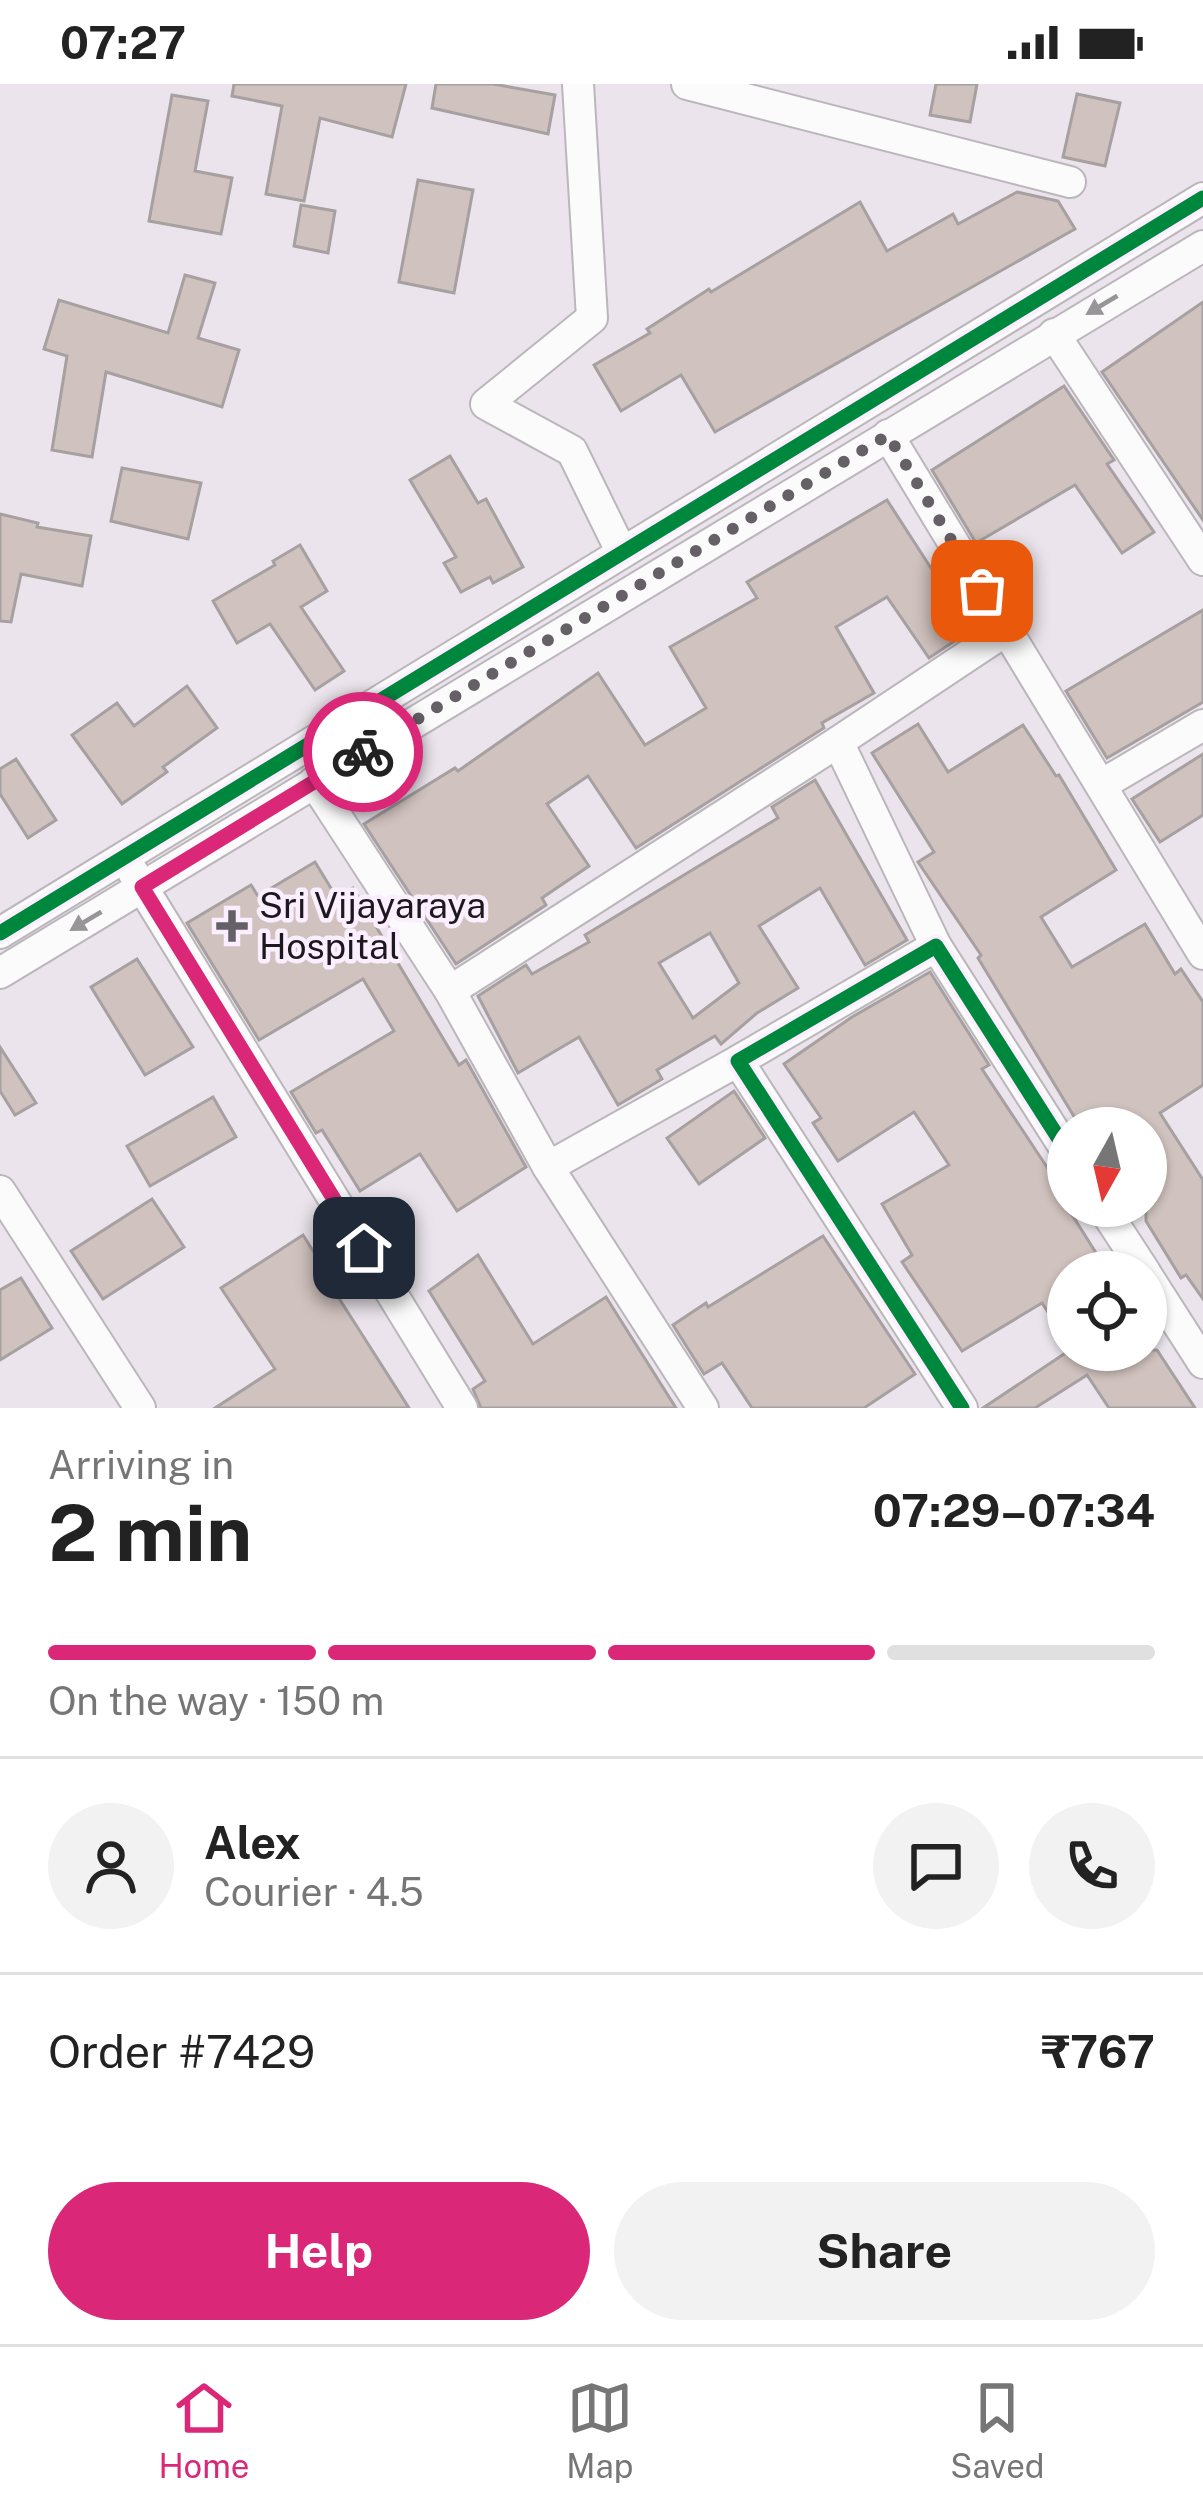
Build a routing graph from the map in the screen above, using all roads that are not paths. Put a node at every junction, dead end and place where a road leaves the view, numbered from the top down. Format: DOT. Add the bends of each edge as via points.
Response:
graph roads {
  1 [pos="578,84"];
  2 [pos="687,84"];
  3 [pos="1070,182"];
  4 [pos="1203,198"];
  5 [pos="1203,246"];
  6 [pos="1054,334"];
  7 [pos="888,435"];
  8 [pos="621,551"];
  9 [pos="1203,560"];
  10 [pos="1006,631"];
  11 [pos="1203,725"];
  12 [pos="838,742"];
  13 [pos="314,782"];
  14 [pos="1100,785"];
  15 [pos="124,857"];
  16 [pos="142,887"];
  17 [pos="1,931"];
  18 [pos="936,946"];
  19 [pos="1203,954"];
  20 [pos="0,973"];
  21 [pos="450,991"];
  22 [pos="737,1061"];
  23 [pos="1047,1120"];
  24 [pos="548,1166"];
  25 [pos="0,1191"];
  26 [pos="1167,1307"];
  27 [pos="1203,1363"];
  28 [pos="140,1408"];
  29 [pos="462,1408"];
  30 [pos="703,1408"];
  31 [pos="962,1408"];
  1 -- 8 [label="street" via="592,318 486,404 572,451"];
  2 -- 3 [label="street"];
  4 -- 8 [label="street"];
  5 -- 6 [label="street, one-way"];
  6 -- 7 [label="street"];
  6 -- 9 [label="street"];
  7 -- 10 [label="street"];
  7 -- 13 [label="street"];
  8 -- 15 [label="street"];
  10 -- 12 [label="street"];
  10 -- 14 [label="street"];
  11 -- 14 [label="street"];
  12 -- 18 [label="street"];
  12 -- 21 [label="street"];
  13 -- 16 [label="street"];
  13 -- 21 [label="street"];
  14 -- 19 [label="street"];
  15 -- 16 [label="street"];
  15 -- 17 [label="street"];
  16 -- 20 [label="street, one-way"];
  16 -- 29 [label="street"];
  18 -- 22 [label="street"];
  18 -- 23 [label="street"];
  21 -- 24 [label="street"];
  22 -- 24 [label="street"];
  22 -- 31 [label="street"];
  24 -- 30 [label="street"];
  25 -- 28 [label="street"];
  26 -- 27 [label="street"];
}
